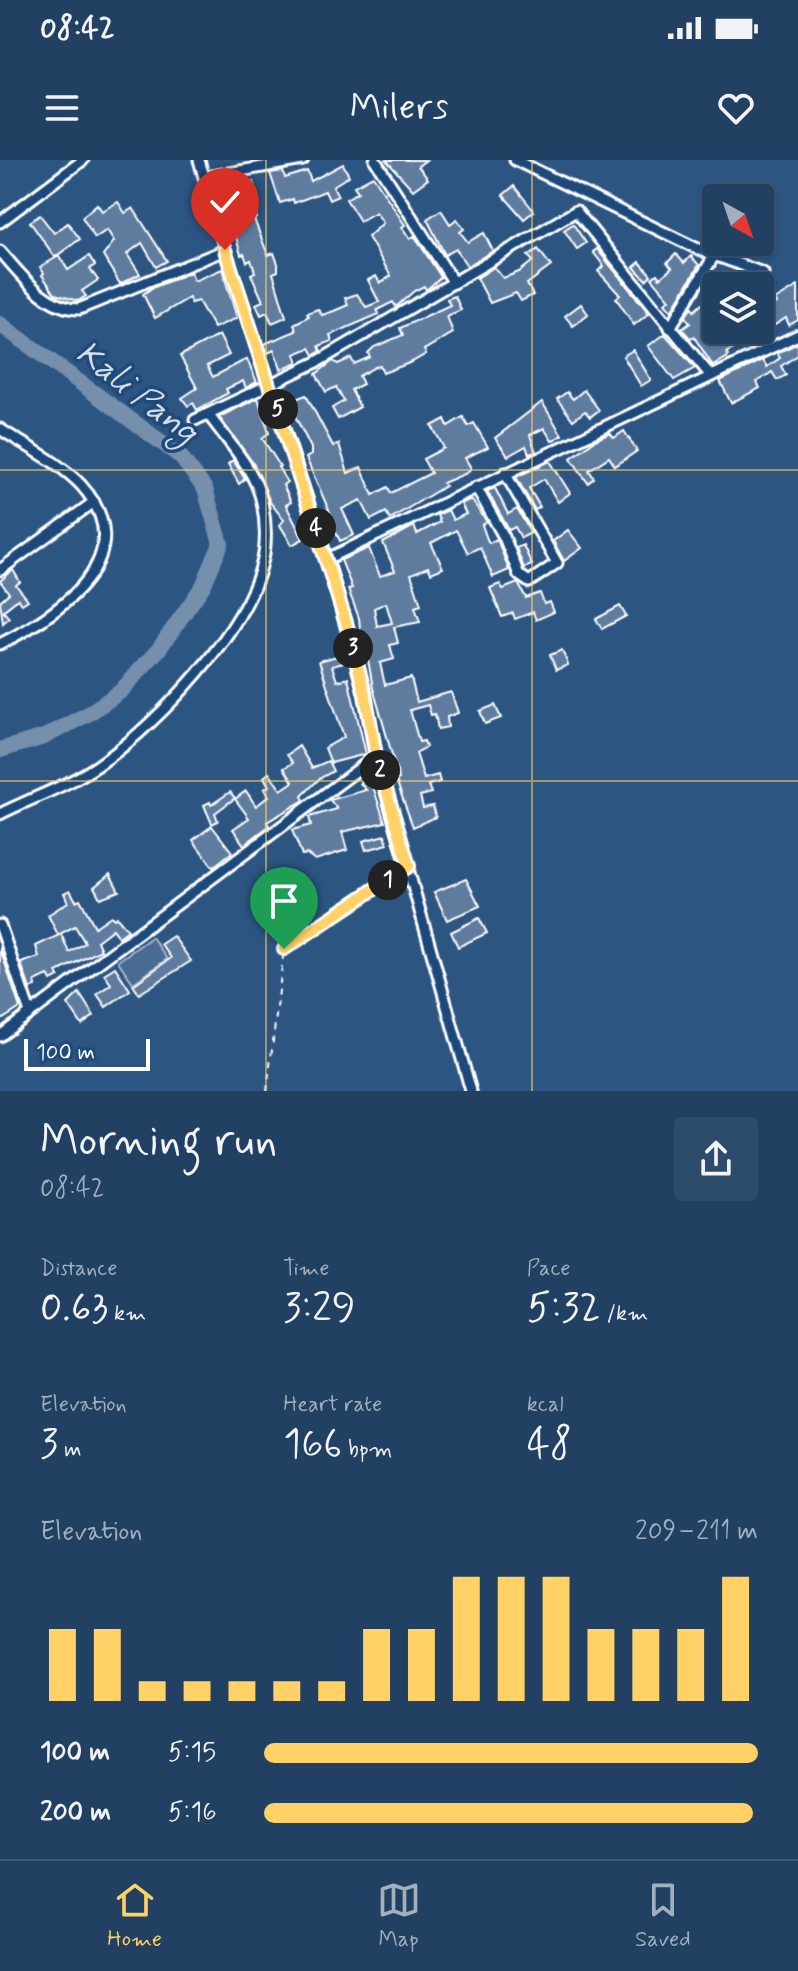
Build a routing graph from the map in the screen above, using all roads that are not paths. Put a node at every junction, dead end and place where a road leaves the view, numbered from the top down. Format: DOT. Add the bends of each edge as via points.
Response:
graph roads {
  1 [pos="83,160"];
  2 [pos="199,160"];
  3 [pos="303,160"];
  4 [pos="375,160"];
  5 [pos="515,160"];
  6 [pos="205,177"];
  7 [pos="0,222"];
  8 [pos="225,250"];
  9 [pos="702,250"];
  10 [pos="0,251"];
  11 [pos="714,256"];
  12 [pos="760,272"];
  13 [pos="454,283"];
  14 [pos="670,328"];
  15 [pos="798,335"];
  16 [pos="710,375"];
  17 [pos="270,384"];
  18 [pos="208,414"];
  19 [pos="195,420"];
  20 [pos="0,429"];
  21 [pos="505,473"];
  22 [pos="476,487"];
  23 [pos="94,502"];
  24 [pos="327,559"];
  25 [pos="0,570"];
  26 [pos="0,644"];
  27 [pos="376,756"];
  28 [pos="0,814"];
  29 [pos="0,925"];
  30 [pos="30,1013"];
  31 [pos="0,1036"];
  32 [pos="471,1091"];
  1 -- 7 [label="street"];
  2 -- 6 [label="street"];
  3 -- 6 [label="street"];
  4 -- 13 [label="street"];
  5 -- 9 [label="street"];
  6 -- 8 [label="street"];
  8 -- 10 [label="street" via="79,309 56,304"];
  8 -- 17 [label="street"];
  11 -- 12 [label="street"];
  11 -- 14 [label="street"];
  13 -- 14 [label="street" via="576,211"];
  13 -- 17 [label="street"];
  14 -- 16 [label="street"];
  15 -- 16 [label="street"];
  16 -- 21 [label="street"];
  17 -- 18 [label="street"];
  17 -- 24 [label="street"];
  18 -- 19 [label="street"];
  18 -- 28 [label="street" via="259,489 265,522 262,564 237,620 157,720 102,763"];
  20 -- 23 [label="street" via="66,472"];
  21 -- 22 [label="street"];
  21 -- 22 [label="street" via="557,563 529,582 519,575"];
  22 -- 24 [label="street"];
  23 -- 25 [label="street"];
  23 -- 26 [label="street" via="106,528 87,582 68,601"];
  24 -- 27 [label="street" via="365,694"];
  27 -- 30 [label="street"];
  27 -- 32 [label="street"];
  29 -- 30 [label="street"];
  30 -- 31 [label="street"];
}
